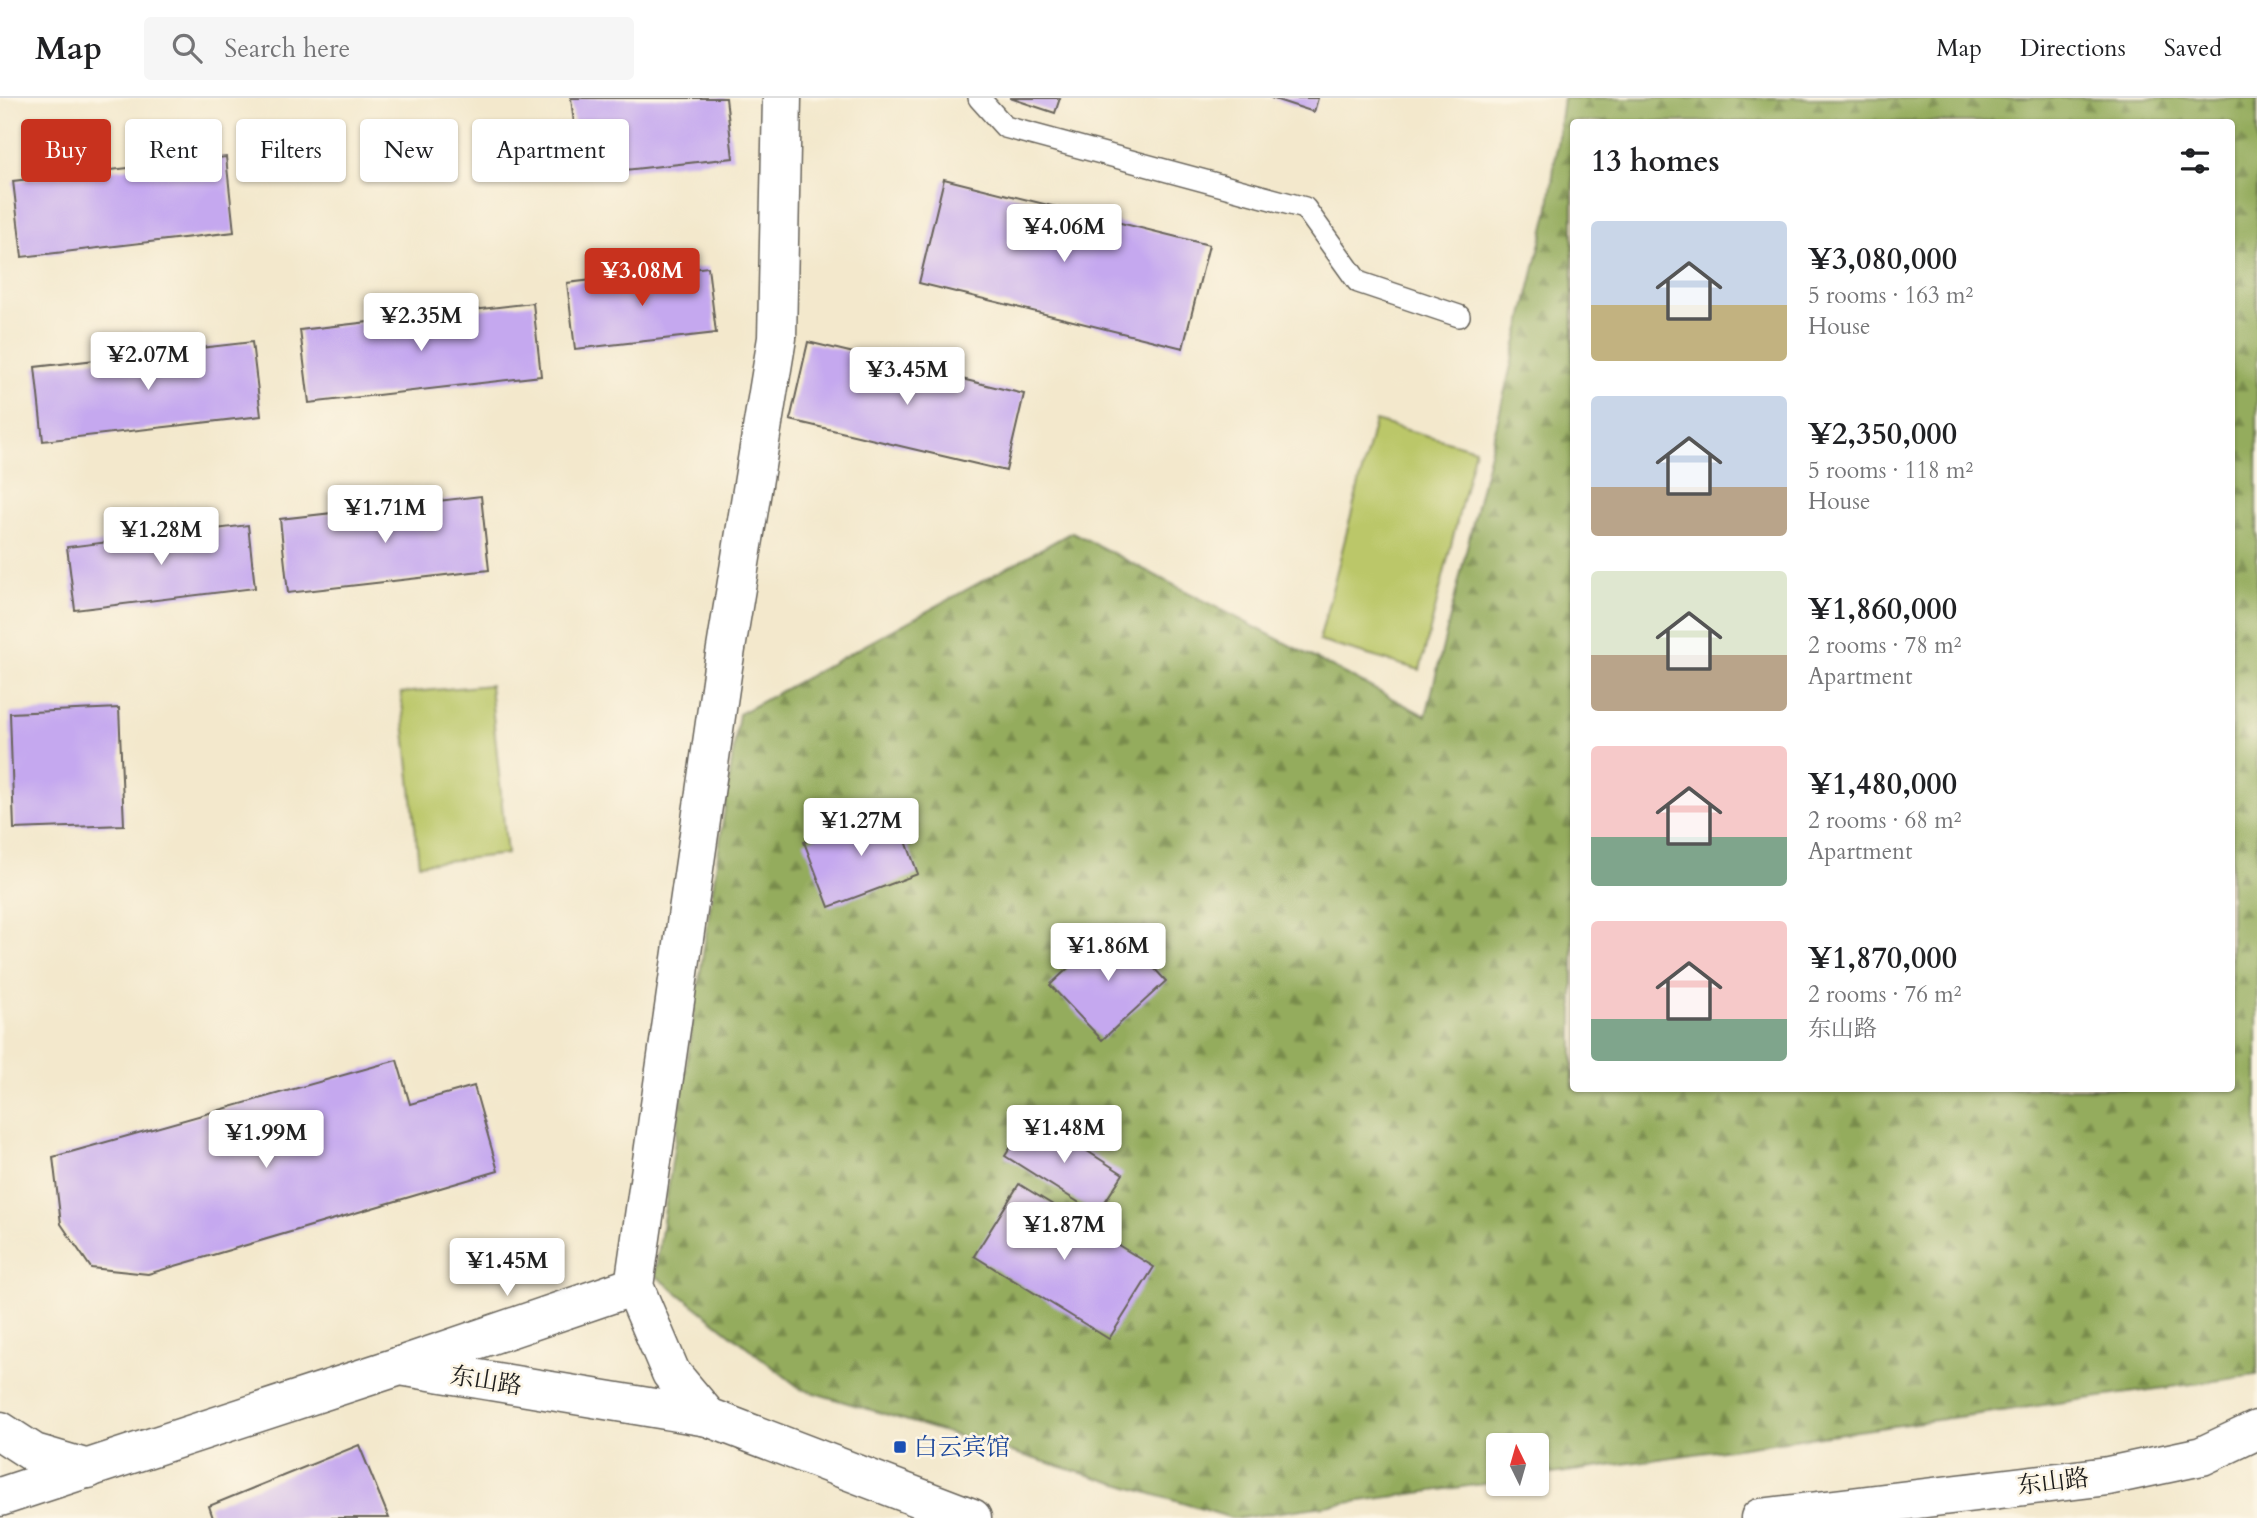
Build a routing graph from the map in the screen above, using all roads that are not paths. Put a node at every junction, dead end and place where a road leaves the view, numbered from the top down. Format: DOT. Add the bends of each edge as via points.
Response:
graph roads {
  1 [pos="782,98"];
  2 [pos="979,98"];
  3 [pos="1459,316"];
  4 [pos="634,1286"];
  5 [pos="400,1366"];
  6 [pos="708,1418"];
  7 [pos="0,1430"];
  8 [pos="2257,1430"];
  9 [pos="88,1469"];
  10 [pos="0,1497"];
  11 [pos="972,1518"];
  12 [pos="1760,1518"];
  1 -- 4 [label="street" via="777,338 723,667"];
  2 -- 3 [label="lane" via="1005,127 1305,208 1358,282"];
  4 -- 5 [label="street"];
  4 -- 6 [label="street" via="671,1373"];
  5 -- 6 [label="street, 东山路"];
  5 -- 9 [label="street, 东山路"];
  6 -- 11 [label="street, 东山路"];
  7 -- 9 [label="street" via="34,1453"];
  8 -- 12 [label="street, 东山路" via="2202,1457 2108,1476"];
  9 -- 10 [label="street, 东山路"];
}
